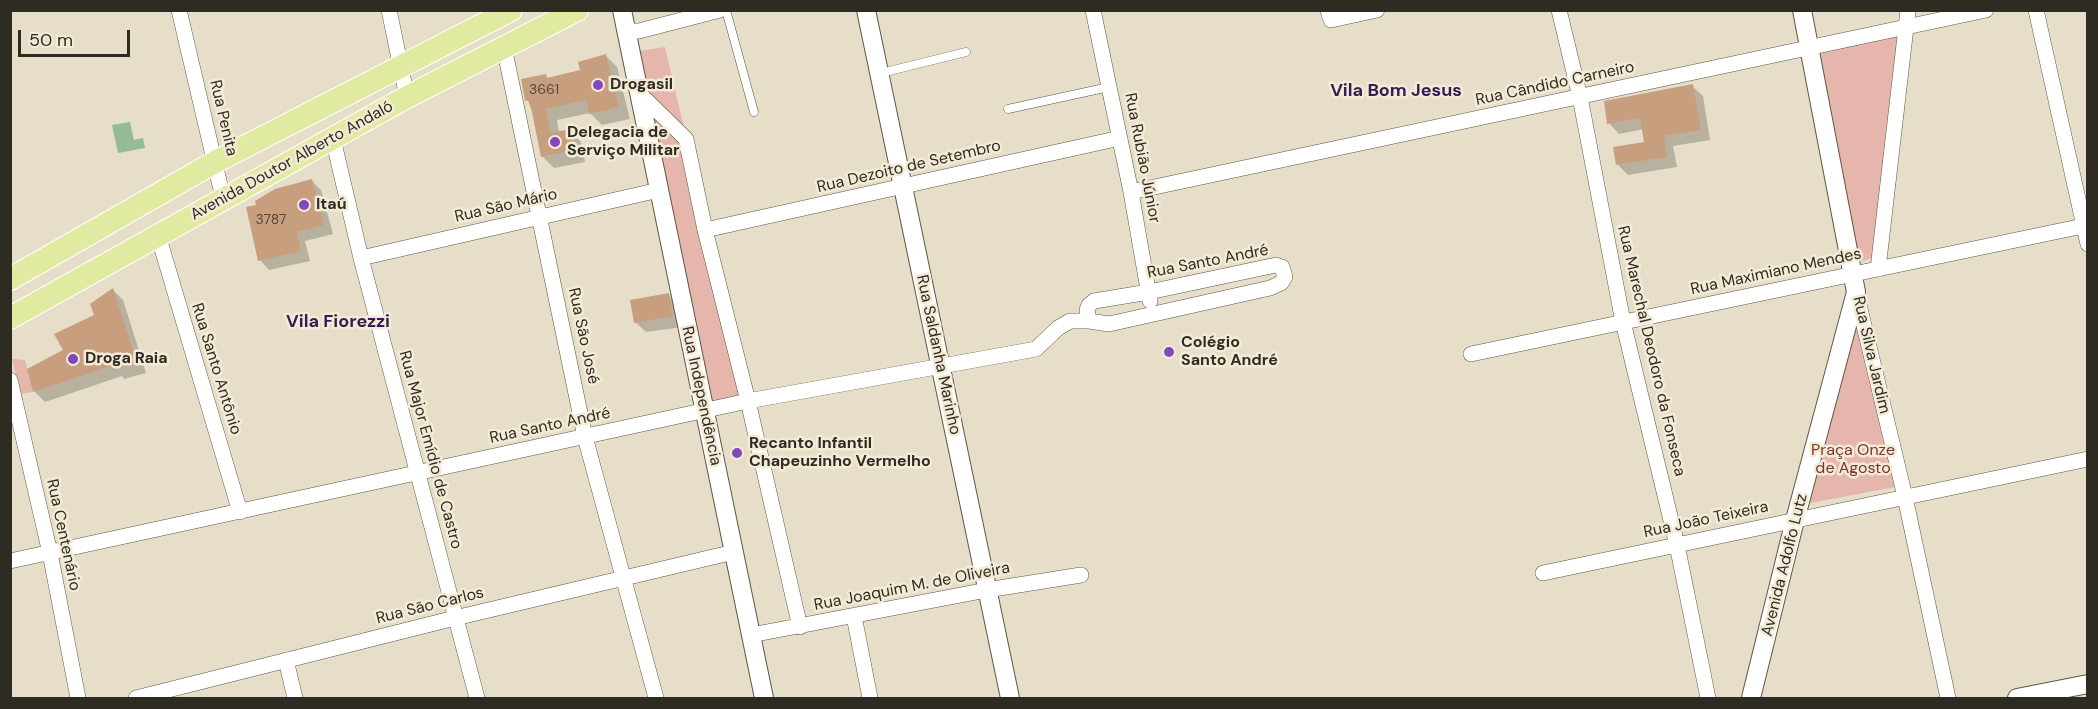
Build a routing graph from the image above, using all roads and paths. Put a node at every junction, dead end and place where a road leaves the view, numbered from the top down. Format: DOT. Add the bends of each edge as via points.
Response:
graph roads {
  1 [pos="179,10"];
  2 [pos="388,10"];
  3 [pos="511,10"];
  4 [pos="577,10"];
  5 [pos="622,10"];
  6 [pos="720,10"];
  7 [pos="726,10"];
  8 [pos="866,10"];
  9 [pos="1093,10"];
  10 [pos="1377,10"];
  11 [pos="1559,10"];
  12 [pos="1802,10"];
  13 [pos="1908,10"];
  14 [pos="1986,10"];
  15 [pos="2036,10"];
  16 [pos="1329,16"];
  17 [pos="1908,27"];
  18 [pos="626,31"];
  19 [pos="504,47"];
  20 [pos="1809,48"];
  21 [pos="966,52"];
  22 [pos="400,66"];
  23 [pos="879,74"];
  24 [pos="1109,87"];
  25 [pos="639,93"];
  26 [pos="407,97"];
  27 [pos="1580,97"];
  28 [pos="1008,109"];
  29 [pos="754,112"];
  30 [pos="1120,138"];
  31 [pos="333,139"];
  32 [pos="215,162"];
  33 [pos="903,187"];
  34 [pos="659,190"];
  35 [pos="1131,192"];
  36 [pos="223,198"];
  37 [pos="539,217"];
  38 [pos="2086,226"];
  39 [pos="705,230"];
  40 [pos="158,235"];
  41 [pos="2088,244"];
  42 [pos="361,258"];
  43 [pos="1878,269"];
  44 [pos="1222,276"];
  45 [pos="10,279"];
  46 [pos="1854,283"];
  47 [pos="1179,285"];
  48 [pos="1149,292"];
  49 [pos="1224,298"];
  50 [pos="1183,306"];
  51 [pos="1152,313"];
  52 [pos="10,318"];
  53 [pos="1089,321"];
  54 [pos="1623,322"];
  55 [pos="1471,354"];
  56 [pos="940,366"];
  57 [pos="10,380"];
  58 [pos="748,401"];
  59 [pos="705,411"];
  60 [pos="585,437"];
  61 [pos="2088,459"];
  62 [pos="417,473"];
  63 [pos="1905,497"];
  64 [pos="240,512"];
  65 [pos="1795,520"];
  66 [pos="1677,545"];
  67 [pos="734,552"];
  68 [pos="50,554"];
  69 [pos="10,561"];
  70 [pos="1544,573"];
  71 [pos="1081,575"];
  72 [pos="624,578"];
  73 [pos="987,590"];
  74 [pos="854,616"];
  75 [pos="455,618"];
  76 [pos="800,627"];
  77 [pos="751,635"];
  78 [pos="286,660"];
  79 [pos="2088,684"];
  80 [pos="78,699"];
  81 [pos="136,699"];
  82 [pos="295,699"];
  83 [pos="477,699"];
  84 [pos="656,699"];
  85 [pos="764,699"];
  86 [pos="870,699"];
  87 [pos="1010,699"];
  88 [pos="1708,699"];
  89 [pos="1751,699"];
  90 [pos="1948,699"];
  91 [pos="2017,699"];
  1 -- 32 [label="street, Rua Penita"];
  2 -- 22 [label="street"];
  3 -- 22 [label="main road, Avenida Doutor Alberto Andaló"];
  4 -- 19 [label="main road, Avenida Doutor Alberto Andaló"];
  5 -- 18 [label="street, Rua Independência"];
  6 -- 18 [label="street"];
  7 -- 29 [label="lane"];
  8 -- 23 [label="street, Rua Saldanha Marinho"];
  9 -- 24 [label="street, Rua Rubião Júnior"];
  10 -- 16 [label="street"];
  11 -- 27 [label="street, Rua Marechal Deodoro da Fonseca"];
  12 -- 20 [label="street, Rua Silva Jardim"];
  13 -- 17 [label="street"];
  14 -- 17 [label="street, Rua Cândido Carneiro"];
  15 -- 38 [label="street"];
  17 -- 20 [label="street, Rua Cândido Carneiro"];
  17 -- 43 [label="street"];
  18 -- 25 [label="street, Rua Independência"];
  19 -- 26 [label="main road, Avenida Doutor Alberto Andaló"];
  19 -- 37 [label="street, Rua São José"];
  20 -- 27 [label="street, Rua Cândido Carneiro"];
  20 -- 46 [label="street, Rua Silva Jardim"];
  21 -- 23 [label="lane"];
  22 -- 26 [label="street"];
  22 -- 32 [label="main road, Avenida Doutor Alberto Andaló"];
  23 -- 33 [label="street, Rua Saldanha Marinho"];
  24 -- 28 [label="lane"];
  24 -- 30 [label="street, Rua Rubião Júnior"];
  25 -- 34 [label="street, Rua Independência"];
  25 -- 39 [label="street" via="686,139"];
  26 -- 31 [label="main road, Avenida Doutor Alberto Andaló"];
  27 -- 35 [label="street, Rua Cândido Carneiro"];
  27 -- 54 [label="street, Rua Marechal Deodoro da Fonseca"];
  30 -- 33 [label="street, Rua Dezoito de Setembro"];
  30 -- 35 [label="street, Rua Rubião Júnior"];
  31 -- 36 [label="main road, Avenida Doutor Alberto Andaló"];
  31 -- 42 [label="street, Rua Major Emídio de Castro"];
  32 -- 36 [label="street, Rua Penita"];
  32 -- 45 [label="main road, Avenida Doutor Alberto Andaló"];
  33 -- 39 [label="street, Rua Dezoito de Setembro"];
  33 -- 56 [label="street, Rua Saldanha Marinho"];
  34 -- 37 [label="street, Rua São Mário"];
  34 -- 59 [label="street, Rua Independência"];
  35 -- 48 [label="street, Rua Rubião Júnior"];
  36 -- 40 [label="main road, Avenida Doutor Alberto Andaló"];
  37 -- 42 [label="street, Rua São Mário"];
  37 -- 60 [label="street, Rua São José"];
  38 -- 41 [label="street"];
  38 -- 43 [label="street, Rua Maximiano Mendes"];
  39 -- 58 [label="street"];
  40 -- 52 [label="main road, Avenida Doutor Alberto Andaló"];
  40 -- 64 [label="street, Rua Santo Antônio"];
  42 -- 62 [label="street, Rua Major Emídio de Castro"];
  43 -- 46 [label="street, Rua Maximiano Mendes"];
  44 -- 47 [label="street, Rua Santo André"];
  44 -- 49 [label="street"];
  44 -- 49 [label="street, Rua Santo André" via="1276,264 1282,267 1285,277 1270,288"];
  46 -- 54 [label="street, Rua Maximiano Mendes"];
  46 -- 63 [label="street, Rua Silva Jardim"];
  46 -- 65 [label="street, Avenida Adolfo Lutz"];
  47 -- 48 [label="street, Rua Santo André"];
  47 -- 50 [label="street"];
  48 -- 51 [label="street, Rua Rubião Júnior"];
  48 -- 53 [label="street, Rua Santo André" via="1094,301 1087,310"];
  49 -- 50 [label="street, Rua Santo André"];
  50 -- 51 [label="street, Rua Santo André"];
  51 -- 53 [label="street, Rua Santo André" via="1109,324"];
  53 -- 56 [label="street, Rua Santo André" via="1070,321 1036,349"];
  54 -- 55 [label="street, Rua Maximiano Mendes"];
  54 -- 66 [label="street, Rua Marechal Deodoro da Fonseca"];
  56 -- 58 [label="street, Rua Santo André"];
  56 -- 73 [label="street, Rua Saldanha Marinho"];
  57 -- 68 [label="street, Rua Centenário"];
  58 -- 59 [label="street, Rua Santo André"];
  58 -- 76 [label="street"];
  59 -- 60 [label="street, Rua Santo André"];
  59 -- 67 [label="street, Rua Independência"];
  60 -- 62 [label="street, Rua Santo André"];
  60 -- 72 [label="street, Rua São José"];
  61 -- 63 [label="street, Rua João Teixeira"];
  62 -- 64 [label="street, Rua Santo André"];
  62 -- 75 [label="street, Rua Major Emídio de Castro"];
  63 -- 65 [label="street, Rua João Teixeira"];
  63 -- 90 [label="street, Rua Silva Jardim"];
  64 -- 68 [label="street, Rua Santo André"];
  65 -- 66 [label="street, Rua João Teixeira"];
  65 -- 89 [label="street, Avenida Adolfo Lutz"];
  66 -- 70 [label="street, Rua João Teixeira"];
  66 -- 88 [label="street, Rua Marechal Deodoro da Fonseca"];
  67 -- 72 [label="street, Rua São Carlos"];
  67 -- 77 [label="street, Rua Independência"];
  68 -- 69 [label="street, Rua Santo André"];
  68 -- 80 [label="street, Rua Centenário"];
  71 -- 73 [label="street, Rua Joaquim M. de Oliveira"];
  72 -- 75 [label="street, Rua São Carlos"];
  72 -- 84 [label="street, Rua São José"];
  73 -- 74 [label="street, Rua Joaquim M. de Oliveira"];
  73 -- 87 [label="street, Rua Saldanha Marinho"];
  74 -- 76 [label="street, Rua Joaquim M. de Oliveira"];
  74 -- 86 [label="street"];
  75 -- 78 [label="street, Rua São Carlos"];
  75 -- 83 [label="street, Rua Major Emídio de Castro"];
  76 -- 77 [label="street, Rua Joaquim M. de Oliveira"];
  77 -- 85 [label="street, Rua Independência"];
  78 -- 81 [label="street, Rua São Carlos"];
  78 -- 82 [label="street"];
  79 -- 91 [label="street"];
}
